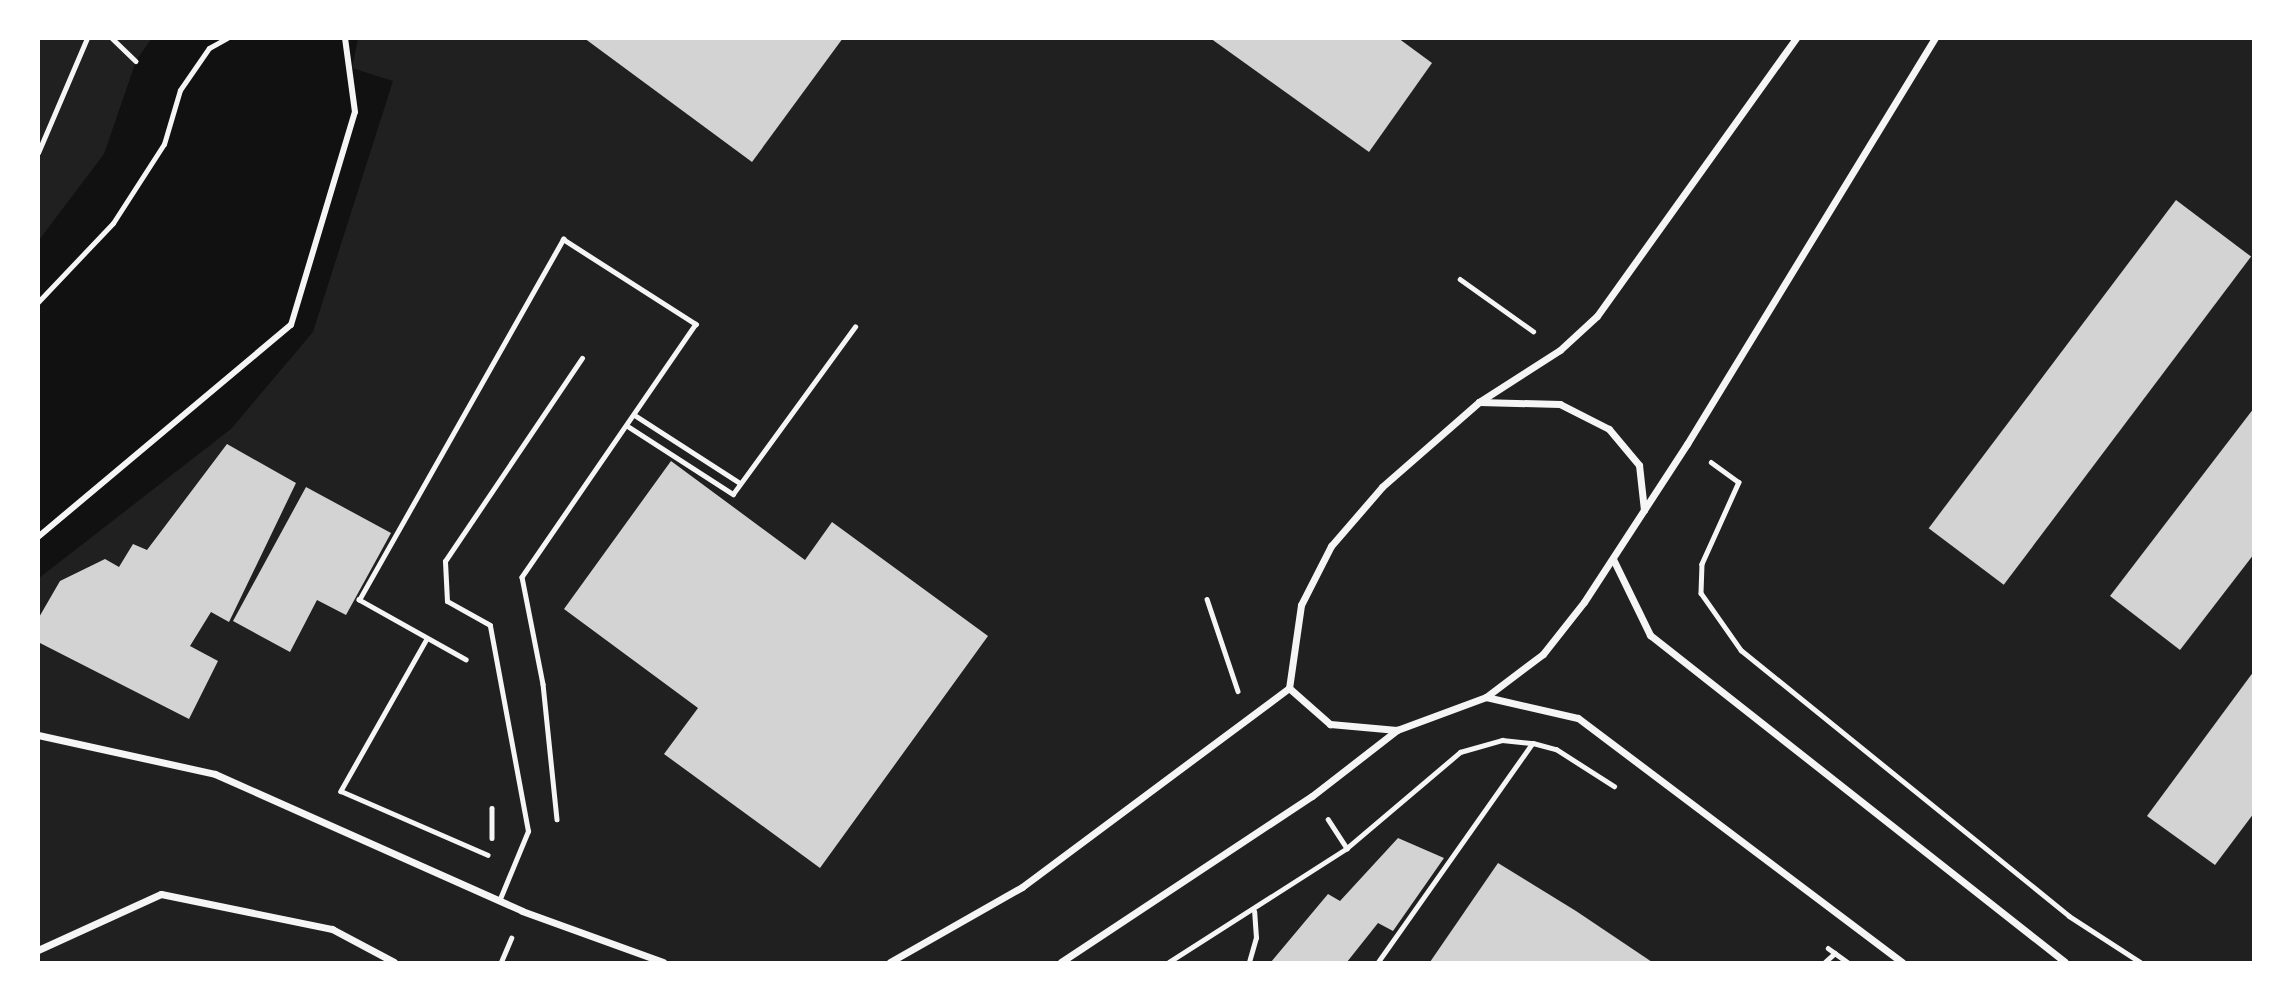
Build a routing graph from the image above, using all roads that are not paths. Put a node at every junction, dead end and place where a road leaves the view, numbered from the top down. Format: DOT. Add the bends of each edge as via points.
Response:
graph roads {
  1 [pos="227,38"];
  2 [pos="345,38"];
  3 [pos="1796,38"];
  4 [pos="1935,38"];
  5 [pos="38,302"];
  6 [pos="582,358"];
  7 [pos="1479,402"];
  8 [pos="1644,510"];
  9 [pos="38,537"];
  10 [pos="1613,559"];
  11 [pos="1289,688"];
  12 [pos="1486,697"];
  13 [pos="1397,730"];
  14 [pos="38,735"];
  15 [pos="499,901"];
  16 [pos="38,950"];
  17 [pos="394,962"];
  18 [pos="663,962"];
  19 [pos="890,962"];
  20 [pos="1061,962"];
  21 [pos="1902,962"];
  22 [pos="2065,962"];
  1 -- 5 [label="lane" via="209,48 180,90 164,144 113,223"];
  2 -- 9 [label="street" via="355,112 291,325"];
  3 -- 7 [label="street" via="1597,316 1560,350"];
  4 -- 8 [label="street"];
  6 -- 15 [label="lane" via="445,561 447,601 490,625 528,831"];
  7 -- 8 [label="street" via="1560,404 1609,429 1639,465"];
  7 -- 11 [label="street" via="1382,486 1331,546 1301,605"];
  8 -- 10 [label="street"];
  10 -- 12 [label="street" via="1543,654"];
  10 -- 22 [label="street" via="1650,635"];
  11 -- 13 [label="street" via="1330,724"];
  11 -- 19 [label="street" via="1021,887"];
  12 -- 13 [label="street"];
  12 -- 21 [label="street" via="1578,718"];
  13 -- 20 [label="street" via="1312,796"];
  14 -- 15 [label="street" via="215,774"];
  15 -- 18 [label="street"];
  16 -- 17 [label="street" via="161,894 332,929"];
}
